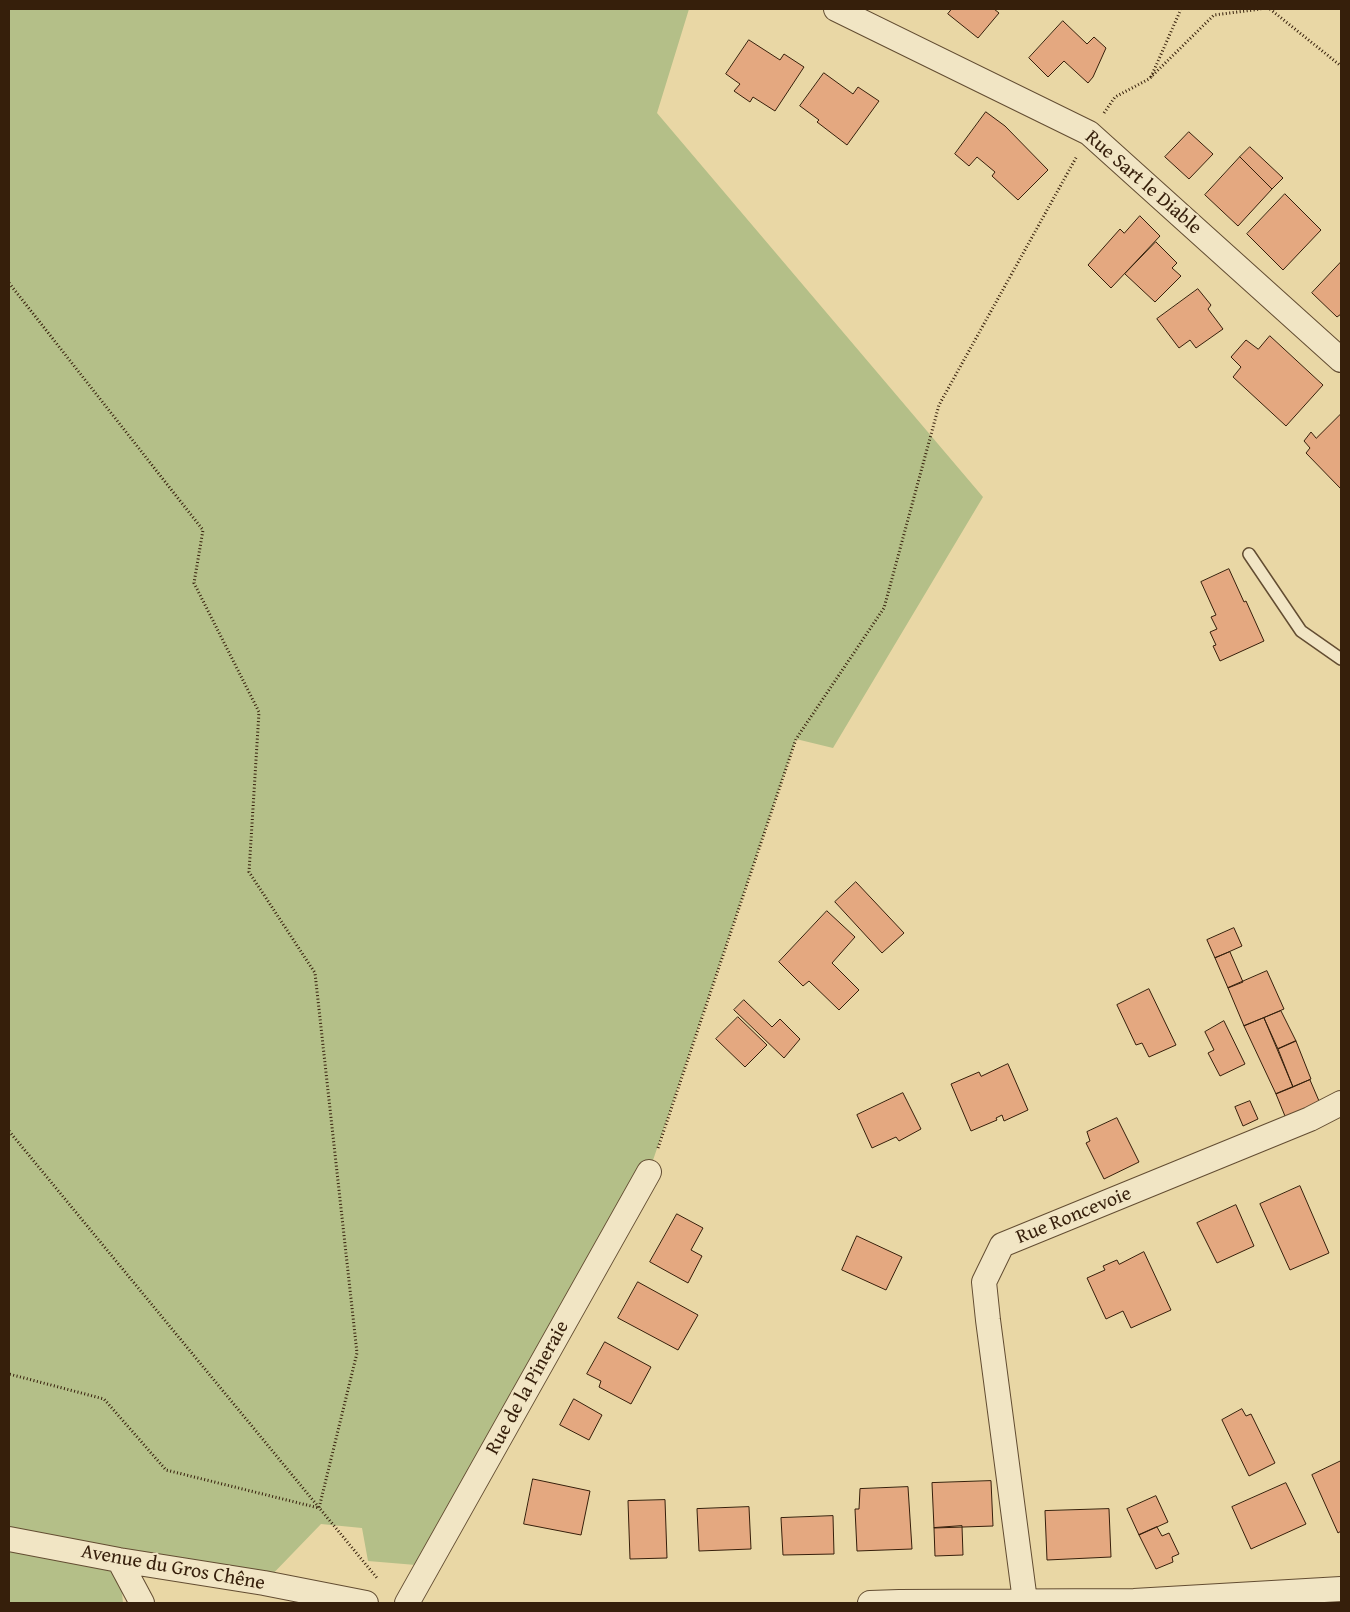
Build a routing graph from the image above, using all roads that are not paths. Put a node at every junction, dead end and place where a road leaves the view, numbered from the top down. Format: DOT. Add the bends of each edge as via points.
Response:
graph roads {
  1 [pos="836,9"];
  2 [pos="1341,360"];
  3 [pos="1249,554"];
  4 [pos="1341,659"];
  5 [pos="1341,1103"];
  6 [pos="649,1172"];
  7 [pos="9,1539"];
  8 [pos="118,1560"];
  9 [pos="1341,1589"];
  10 [pos="339,1601"];
  11 [pos="1025,1601"];
  12 [pos="142,1603"];
  13 [pos="366,1603"];
  14 [pos="407,1603"];
  15 [pos="870,1603"];
  1 -- 2 [label="street, Rue Sart le Diable" via="1090,133"];
  3 -- 4 [label="lane" via="1301,630"];
  5 -- 11 [label="street, Rue Roncevoie" via="1310,1119 1002,1245 984,1282"];
  6 -- 14 [label="street, Rue de la Pineraie"];
  7 -- 8 [label="street, Avenue du Gros Chêne"];
  8 -- 10 [label="street, Avenue du Gros Chêne" via="264,1583"];
  8 -- 12 [label="street"];
  9 -- 11 [label="street" via="1134,1601"];
  10 -- 13 [label="street, Avenue du Gros Chêne"];
  11 -- 15 [label="street"];
}
